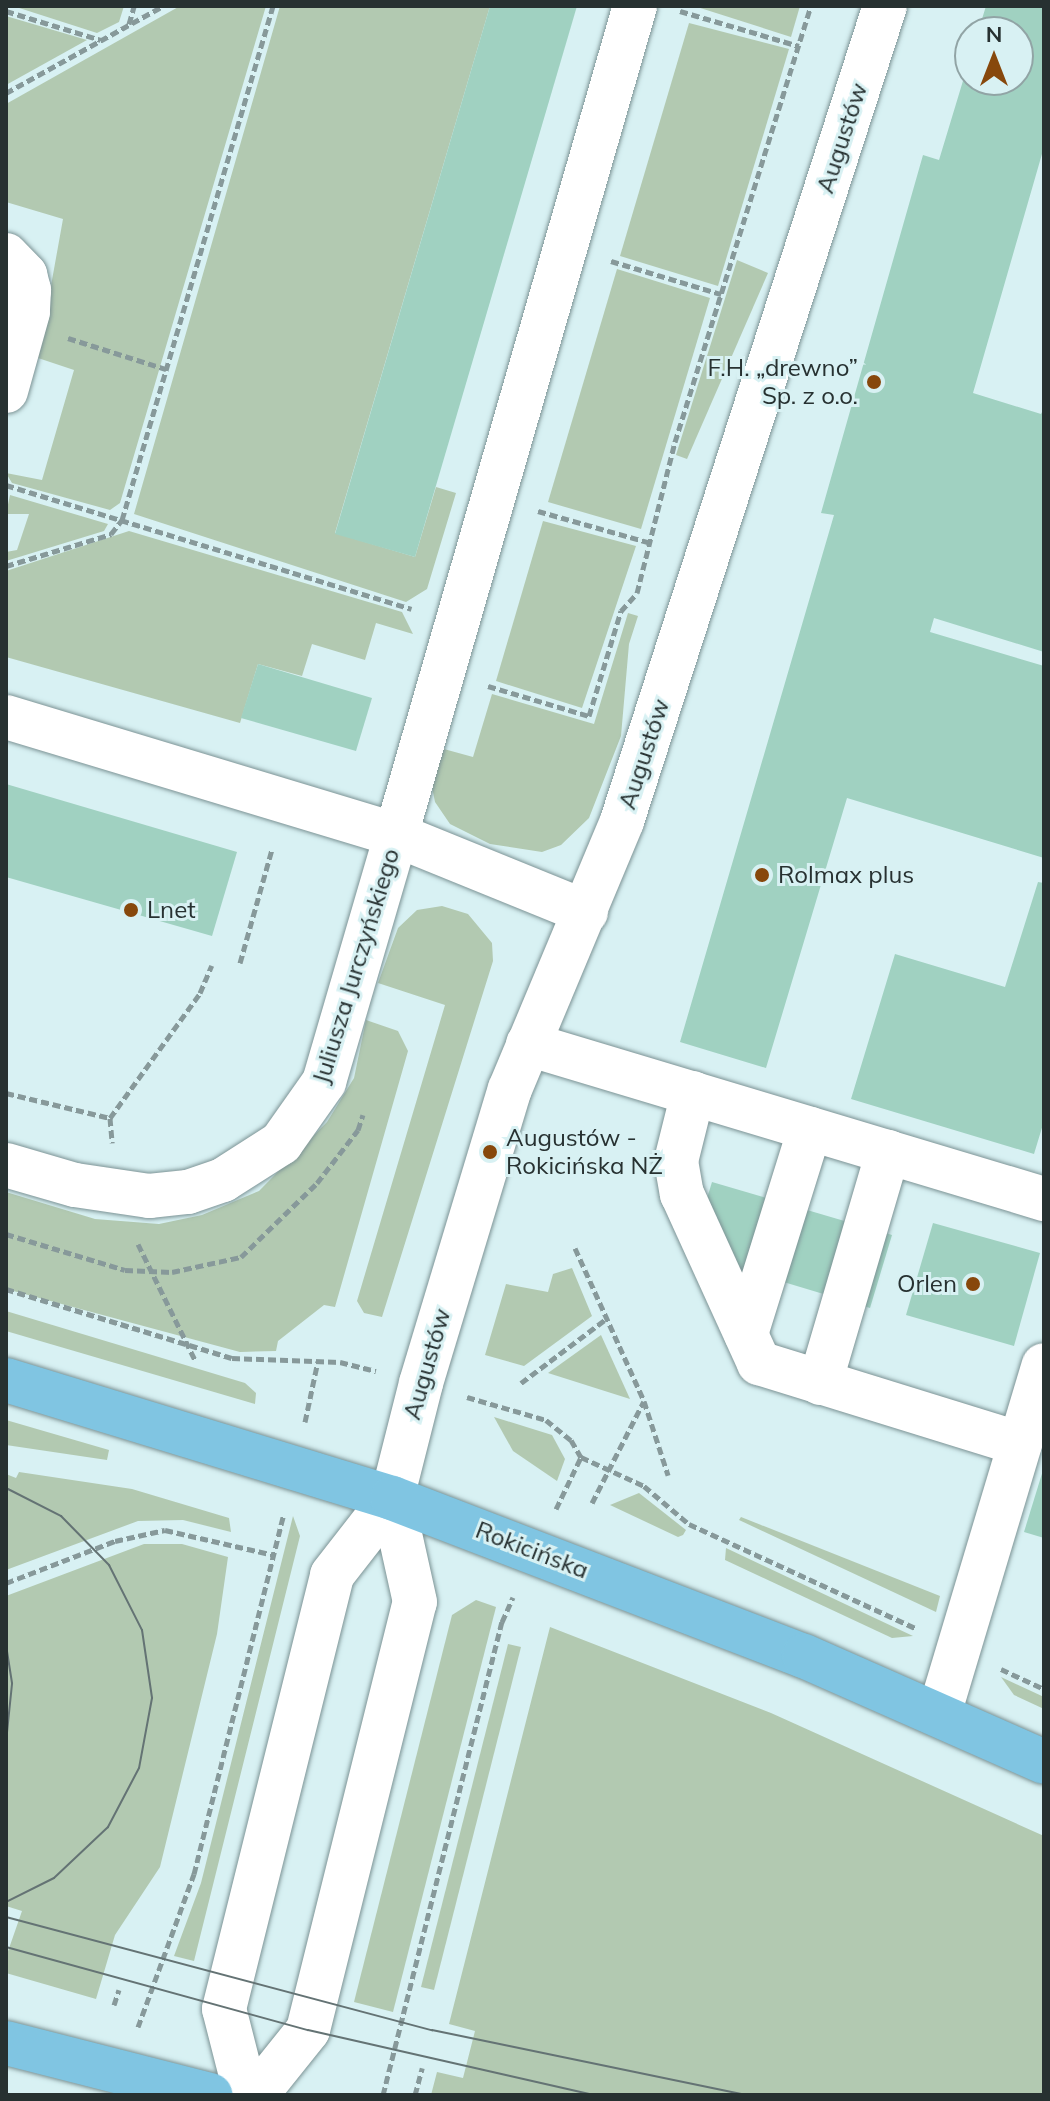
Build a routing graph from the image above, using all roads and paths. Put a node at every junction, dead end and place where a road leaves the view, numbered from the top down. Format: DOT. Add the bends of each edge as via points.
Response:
graph roads {
  1 [pos="134,6"];
  2 [pos="163,6"];
  3 [pos="273,6"];
  4 [pos="635,6"];
  5 [pos="664,6"];
  6 [pos="811,6"];
  7 [pos="885,6"];
  8 [pos="6,11"];
  9 [pos="129,25"];
  10 [pos="102,40"];
  11 [pos="799,46"];
  12 [pos="6,93"];
  13 [pos="566,248"];
  14 [pos="6,255"];
  15 [pos="721,294"];
  16 [pos="25,324"];
  17 [pos="166,369"];
  18 [pos="6,391"];
  19 [pos="6,485"];
  20 [pos="494,498"];
  21 [pos="122,520"];
  22 [pos="651,543"];
  23 [pos="6,566"];
  24 [pos="427,614"];
  25 [pos="442,672"];
  26 [pos="6,717"];
  27 [pos="396,835"];
  28 [pos="273,845"];
  29 [pos="586,912"];
  30 [pos="240,963"];
  31 [pos="212,965"];
  32 [pos="528,1044"];
  33 [pos="6,1093"];
  34 [pos="693,1093"];
  35 [pos="810,1129"];
  36 [pos="888,1152"];
  37 [pos="6,1165"];
  38 [pos="1044,1199"];
  39 [pos="575,1248"];
  40 [pos="6,1289"];
  41 [pos="606,1319"];
  42 [pos="746,1334"];
  43 [pos="1044,1365"];
  44 [pos="362,1367"];
  45 [pos="6,1380"];
  46 [pos="521,1383"];
  47 [pos="820,1383"];
  48 [pos="644,1401"];
  49 [pos="484,1402"];
  50 [pos="1020,1444"];
  51 [pos="609,1467"];
  52 [pos="668,1475"];
  53 [pos="392,1498"];
  54 [pos="592,1503"];
  55 [pos="287,1504"];
  56 [pos="274,1555"];
  57 [pos="6,1583"];
  58 [pos="509,1605"];
  59 [pos="961,1651"];
  60 [pos="1044,1689"];
  61 [pos="939,1714"];
  62 [pos="1044,1762"];
  63 [pos="119,1990"];
  64 [pos="114,2005"];
  65 [pos="143,2012"];
  66 [pos="6,2043"];
  67 [pos="422,2068"];
  68 [pos="210,2095"];
  69 [pos="246,2095"];
  70 [pos="256,2095"];
  71 [pos="383,2095"];
  72 [pos="415,2095"];
  1 -- 9 [label="path"];
  2 -- 9 [label="path"];
  3 -- 17 [label="path"];
  4 -- 13 [label="street"];
  5 -- 11 [label="path"];
  6 -- 11 [label="path"];
  7 -- 29 [label="street, Augustów" via="622,821"];
  8 -- 10 [label="path"];
  9 -- 10 [label="path"];
  10 -- 12 [label="path"];
  11 -- 15 [label="path"];
  13 -- 15 [label="path"];
  13 -- 20 [label="street"];
  14 -- 16 [label="street" via="25,275"];
  15 -- 22 [label="path" via="675,442"];
  16 -- 17 [label="path"];
  16 -- 18 [label="street"];
  17 -- 21 [label="path"];
  19 -- 21 [label="path"];
  20 -- 22 [label="path"];
  20 -- 25 [label="street"];
  21 -- 23 [label="path" via="111,534"];
  21 -- 24 [label="path"];
  22 -- 25 [label="path" via="637,593 621,611 589,716"];
  25 -- 27 [label="street"];
  26 -- 27 [label="street"];
  27 -- 29 [label="street, Juliusza Jurczyńskiego"];
  27 -- 37 [label="street, Juliusza Jurczyńskiego" via="324,1082 281,1143 223,1180 188,1192 149,1196 75,1185"];
  28 -- 30 [label="path"];
  29 -- 32 [label="street, Augustów"];
  31 -- 33 [label="path" via="200,993 110,1118"];
  32 -- 34 [label="street"];
  32 -- 53 [label="street, Augustów" via="421,1383"];
  34 -- 35 [label="street"];
  34 -- 42 [label="street" via="676,1161 682,1194"];
  35 -- 36 [label="street"];
  35 -- 42 [label="street"];
  36 -- 38 [label="street"];
  36 -- 47 [label="street"];
  39 -- 41 [label="path"];
  40 -- 44 [label="path" via="232,1358"];
  41 -- 46 [label="path"];
  41 -- 48 [label="path"];
  42 -- 47 [label="street" via="759,1363"];
  43 -- 50 [label="street"];
  45 -- 53 [label="main road, Rokicińska"];
  47 -- 50 [label="street"];
  48 -- 51 [label="path"];
  48 -- 52 [label="path"];
  49 -- 51 [label="path" via="546,1420 571,1440 581,1457"];
  50 -- 59 [label="street"];
  51 -- 54 [label="path"];
  51 -- 59 [label="path" via="644,1486 689,1524"];
  53 -- 61 [label="main road, Rokicińska" via="804,1656"];
  53 -- 69 [label="street, Augustów" via="332,1575 224,2009"];
  53 -- 70 [label="street, Augustów" via="415,1602 308,2030"];
  55 -- 56 [label="path"];
  56 -- 57 [label="path" via="165,1530 115,1541"];
  56 -- 65 [label="path" via="194,1874"];
  58 -- 71 [label="path"];
  59 -- 60 [label="path"];
  59 -- 61 [label="street"];
  61 -- 62 [label="main road, Rokicińska"];
  63 -- 64 [label="path"];
  66 -- 68 [label="main road"];
  67 -- 72 [label="path"];
}
